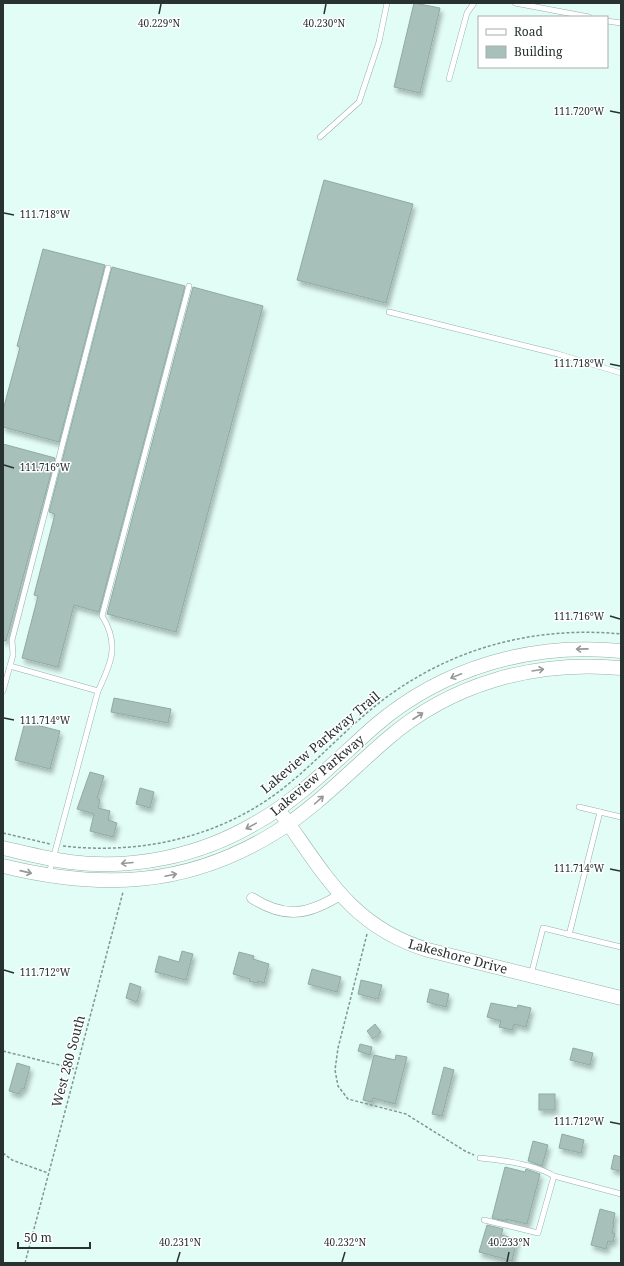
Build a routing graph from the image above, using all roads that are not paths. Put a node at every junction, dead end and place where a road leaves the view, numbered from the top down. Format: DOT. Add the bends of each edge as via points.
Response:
graph roads {
  1 [pos="387,3"];
  2 [pos="474,3"];
  3 [pos="515,3"];
  4 [pos="584,16"];
  5 [pos="608,20"];
  6 [pos="621,23"];
  7 [pos="449,79"];
  8 [pos="320,137"];
  9 [pos="108,268"];
  10 [pos="189,286"];
  11 [pos="389,312"];
  12 [pos="621,373"];
  13 [pos="621,650"];
  14 [pos="10,666"];
  15 [pos="621,668"];
  16 [pos="3,691"];
  17 [pos="98,692"];
  18 [pos="579,807"];
  19 [pos="278,810"];
  20 [pos="600,812"];
  21 [pos="621,817"];
  22 [pos="288,824"];
  23 [pos="3,848"];
  24 [pos="53,860"];
  25 [pos="3,866"];
  26 [pos="49,876"];
  27 [pos="340,895"];
  28 [pos="252,898"];
  29 [pos="568,935"];
  30 [pos="621,947"];
  31 [pos="531,975"];
  32 [pos="621,998"];
  33 [pos="480,1158"];
  34 [pos="554,1176"];
  35 [pos="621,1194"];
  36 [pos="484,1220"];
  1 -- 8 [label="lane" via="379,42 359,102"];
  2 -- 7 [label="lane" via="467,13"];
  3 -- 4 [label="lane"];
  5 -- 6 [label="lane"];
  9 -- 14 [label="lane" via="12,640 13,655"];
  10 -- 17 [label="lane" via="102,616 110,628 113,645 107,671"];
  11 -- 12 [label="lane" via="558,354"];
  13 -- 19 [label="main road, Lakeview Parkway, one-way" via="586,648 533,652 482,665 449,678 390,714"];
  14 -- 16 [label="lane"];
  14 -- 17 [label="lane"];
  22 -- 15 [label="main road, Lakeview Parkway, one-way" via="401,728 429,709 460,693 498,679 542,669 581,666"];
  17 -- 24 [label="lane"];
  18 -- 20 [label="lane"];
  19 -- 22 [label="main road, Lakeshore Drive"];
  19 -- 24 [label="main road, Lakeview Parkway, one-way" via="224,840 174,856 141,862 106,864"];
  20 -- 21 [label="lane"];
  20 -- 29 [label="lane"];
  26 -- 22 [label="main road, Lakeview Parkway, one-way" via="90,881 125,881 178,873 243,850"];
  22 -- 27 [label="main road, Lakeshore Drive"];
  23 -- 24 [label="main road, Lakeview Parkway"];
  24 -- 26 [label="lane"];
  25 -- 26 [label="main road, Lakeview Parkway, one-way"];
  27 -- 28 [label="street" via="301,913 274,909"];
  27 -- 31 [label="main road, Lakeshore Drive" via="370,922 395,938 416,946"];
  29 -- 30 [label="lane"];
  29 -- 31 [label="lane" via="543,928"];
  31 -- 32 [label="main road, Lakeshore Drive"];
  33 -- 34 [label="lane" via="502,1160"];
  34 -- 35 [label="lane"];
  34 -- 36 [label="lane" via="538,1233"];
}
